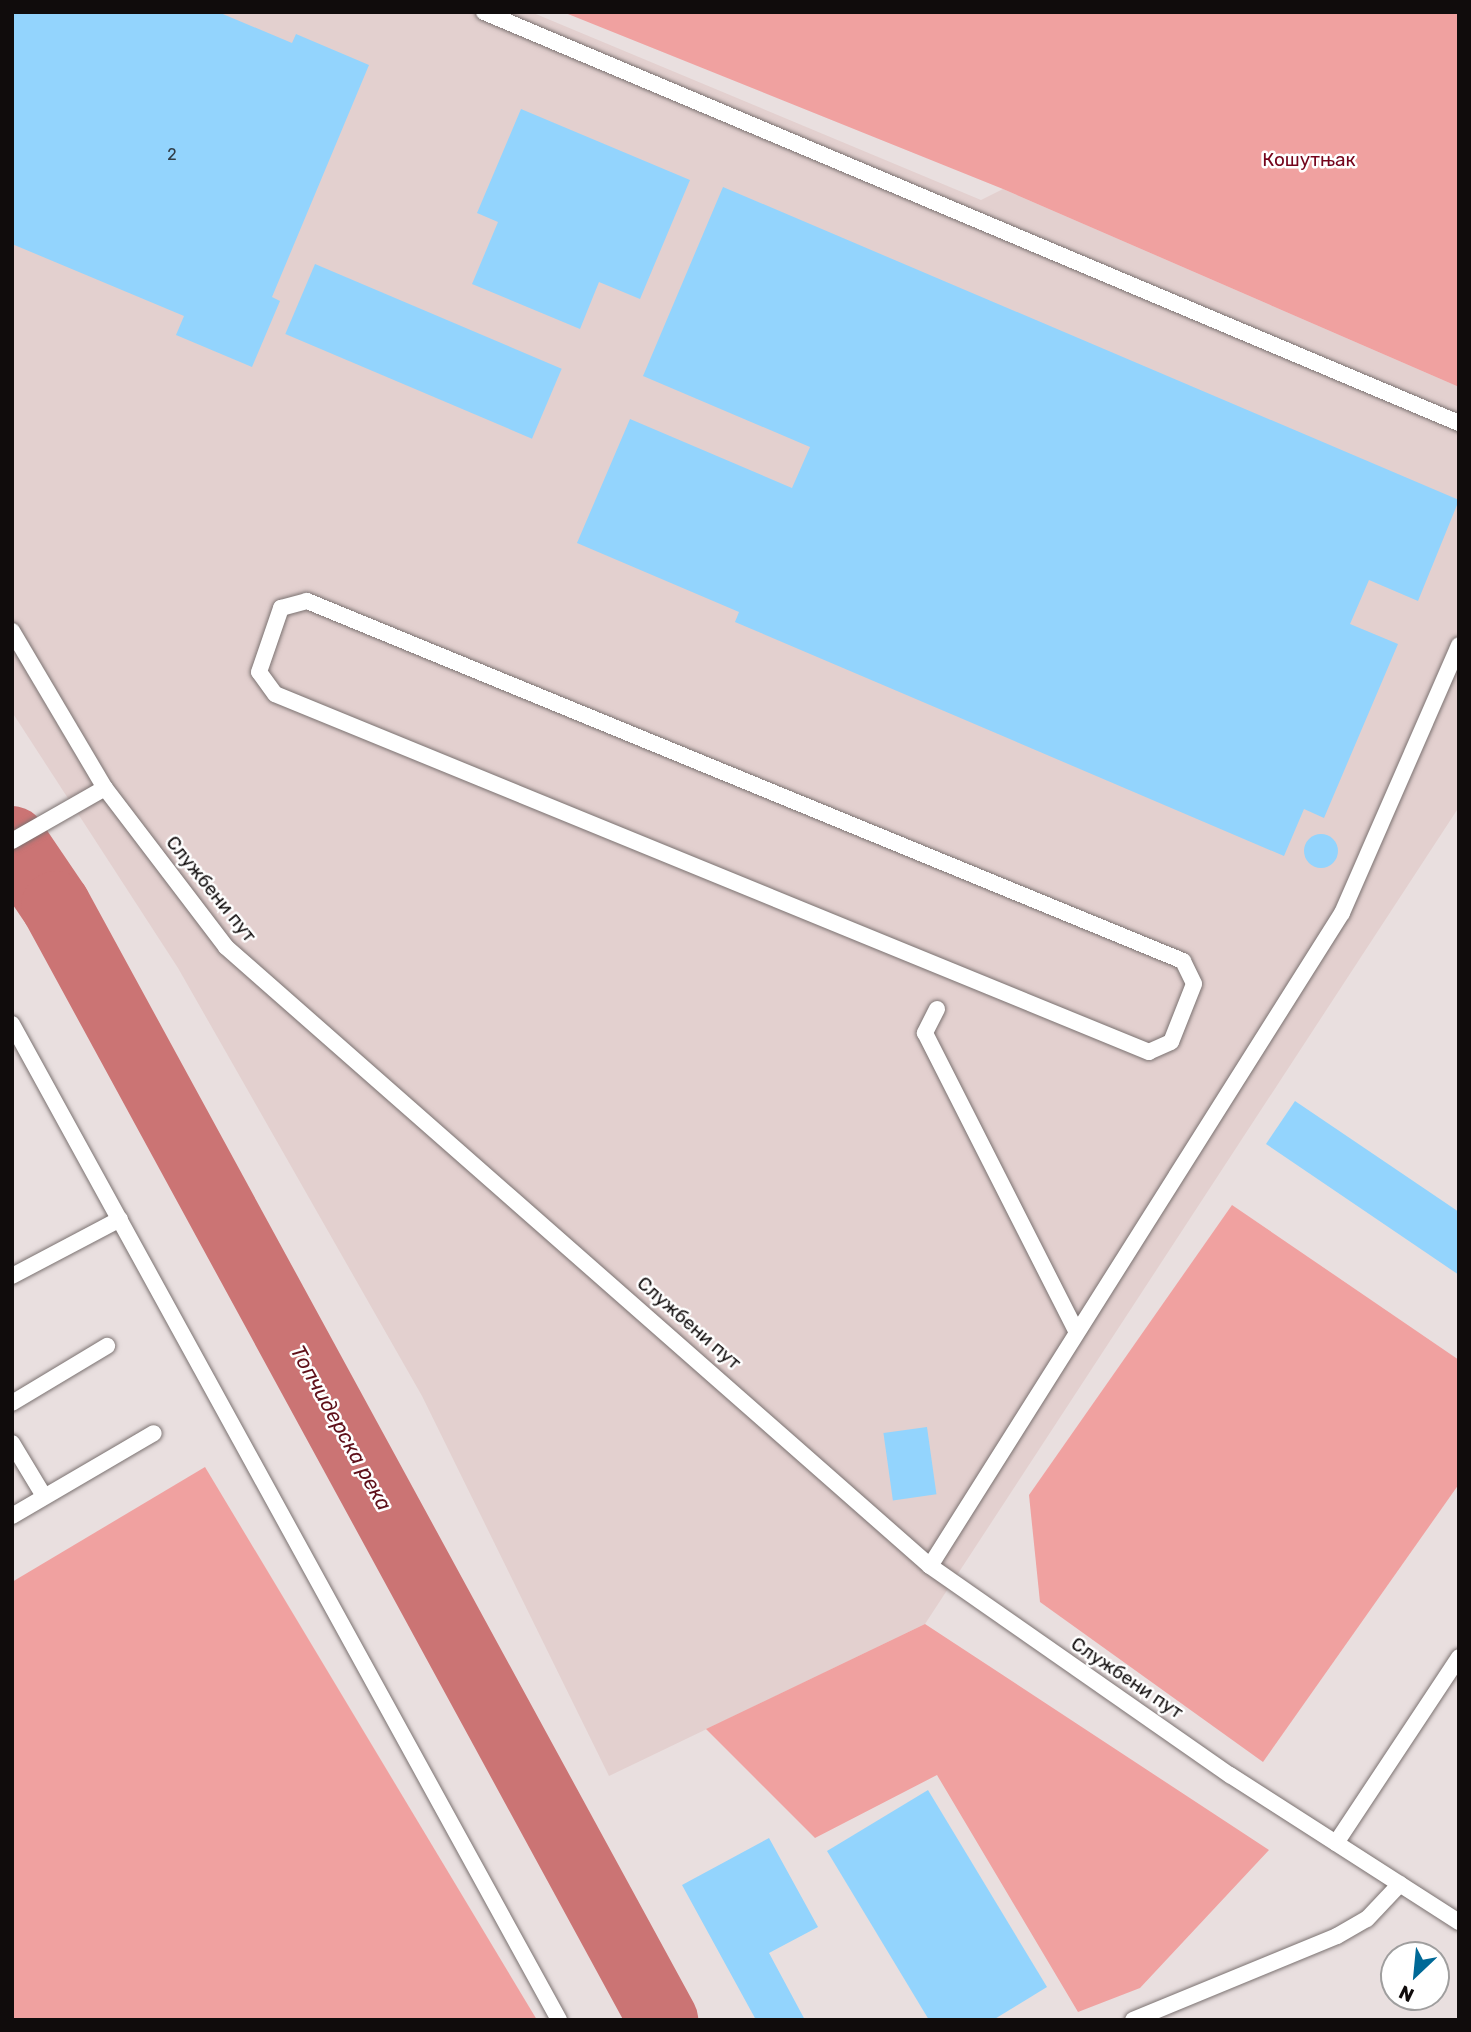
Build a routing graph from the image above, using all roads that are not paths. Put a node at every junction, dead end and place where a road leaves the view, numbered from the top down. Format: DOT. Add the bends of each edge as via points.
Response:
graph roads {
  1 [pos="484,12"];
  2 [pos="1459,423"];
  3 [pos="12,631"];
  4 [pos="1459,646"];
  5 [pos="104,788"];
  6 [pos="12,841"];
  7 [pos="987,882"];
  8 [pos="937,1009"];
  9 [pos="12,1024"];
  10 [pos="120,1219"];
  11 [pos="12,1276"];
  12 [pos="1076,1331"];
  13 [pos="107,1346"];
  14 [pos="12,1403"];
  15 [pos="154,1433"];
  16 [pos="12,1443"];
  17 [pos="44,1496"];
  18 [pos="12,1516"];
  19 [pos="929,1566"];
  20 [pos="1459,1657"];
  21 [pos="1336,1843"];
  22 [pos="1400,1884"];
  23 [pos="1459,1922"];
  24 [pos="559,2020"];
  25 [pos="1133,2020"];
  1 -- 2 [label="lane"];
  3 -- 5 [label="lane, Службени пут"];
  4 -- 12 [label="lane" via="1342,913"];
  5 -- 6 [label="lane"];
  5 -- 19 [label="lane, Службени пут" via="226,947"];
  7 -- 7 [label="lane" via="307,601 281,608 259,672 275,694 1149,1052 1171,1042 1194,984 1183,961"];
  8 -- 12 [label="lane" via="925,1033"];
  9 -- 10 [label="lane"];
  10 -- 11 [label="lane"];
  10 -- 24 [label="lane"];
  12 -- 19 [label="lane"];
  13 -- 14 [label="lane"];
  15 -- 17 [label="lane"];
  16 -- 17 [label="lane"];
  17 -- 18 [label="lane"];
  19 -- 21 [label="lane, Службени пут"];
  20 -- 21 [label="lane"];
  21 -- 22 [label="lane, Службени пут"];
  22 -- 23 [label="lane, Службени пут"];
  22 -- 25 [label="lane" via="1367,1919 1337,1936"];
}
